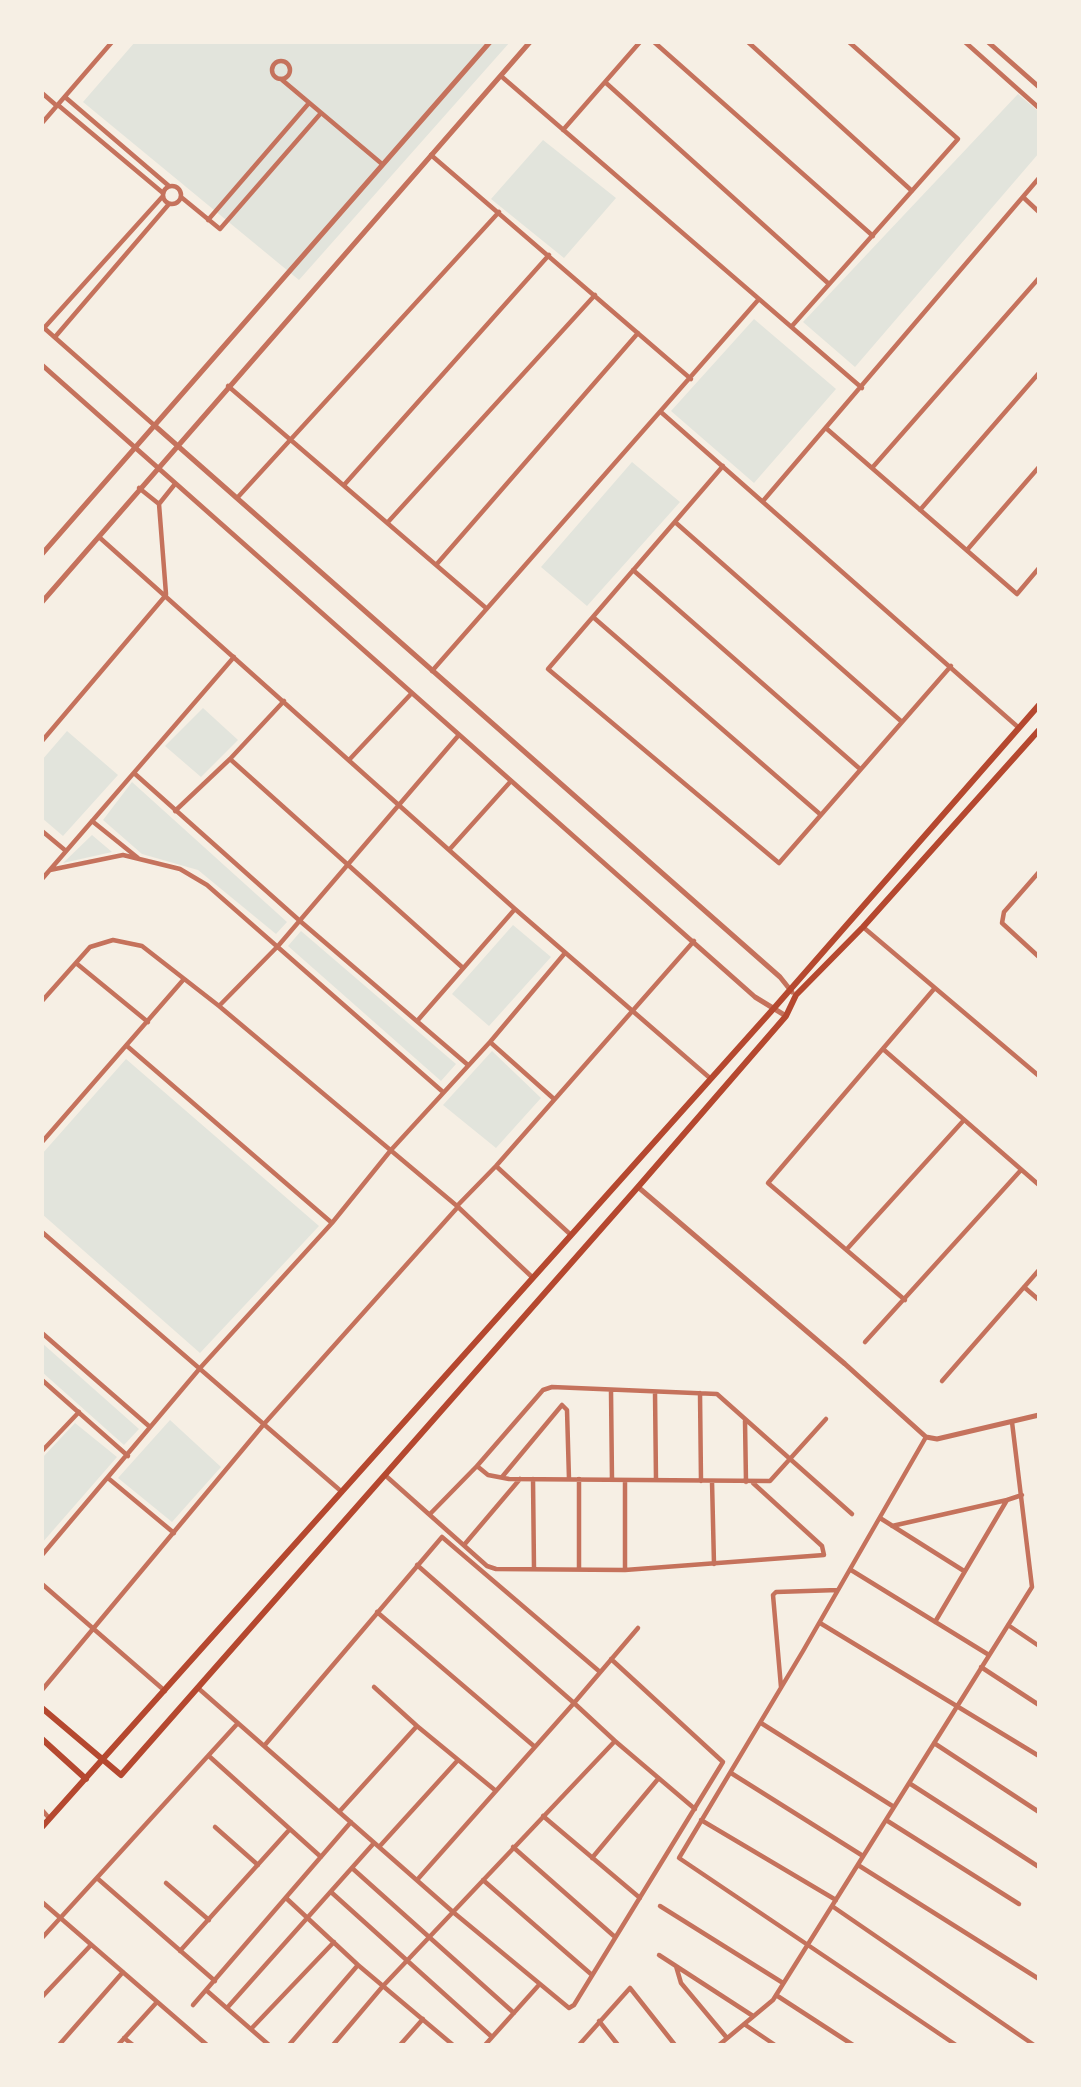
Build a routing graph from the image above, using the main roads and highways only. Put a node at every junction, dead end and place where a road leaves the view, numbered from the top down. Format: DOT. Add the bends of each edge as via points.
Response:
graph roads {
  1 [pos="1039,705"];
  2 [pos="1039,730"];
  3 [pos="42,1708"];
  4 [pos="42,1739"];
  5 [pos="104,1760"];
  6 [pos="86,1779"];
  7 [pos="42,1827"];
  1 -- 5 [label="main road"];
  2 -- 5 [label="main road" via="796,995 786,1016 121,1775"];
  3 -- 5 [label="main road"];
  4 -- 6 [label="main road"];
  5 -- 6 [label="main road"];
  6 -- 7 [label="main road"];
}
